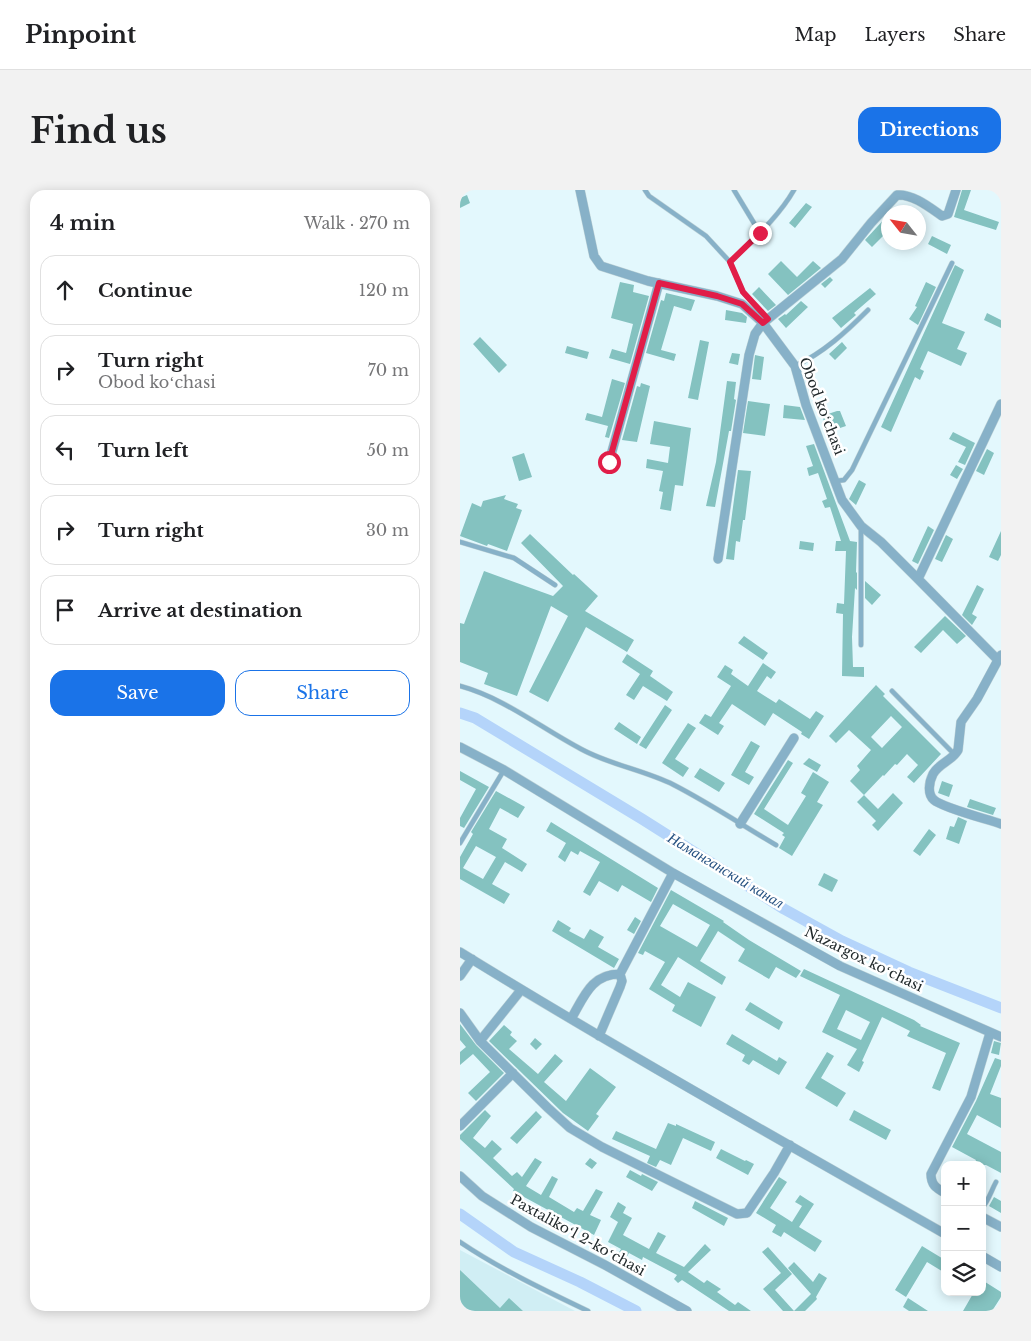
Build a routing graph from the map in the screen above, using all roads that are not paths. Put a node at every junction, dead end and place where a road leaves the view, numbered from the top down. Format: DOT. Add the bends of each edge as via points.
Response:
graph roads {
  1 [pos="580,190"];
  2 [pos="645,190"];
  3 [pos="734,190"];
  4 [pos="794,190"];
  5 [pos="956,190"];
  6 [pos="760,233"];
  7 [pos="730,262"];
  8 [pos="952,263"];
  9 [pos="659,283"];
  10 [pos="868,310"];
  11 [pos="766,321"];
  12 [pos="795,366"];
  13 [pos="1001,404"];
  14 [pos="609,462"];
  15 [pos="836,481"];
  16 [pos="861,526"];
  17 [pos="460,542"];
  18 [pos="718,558"];
  19 [pos="918,579"];
  20 [pos="555,585"];
  21 [pos="861,645"];
  22 [pos="1000,658"];
  23 [pos="460,686"];
  24 [pos="892,691"];
  25 [pos="794,738"];
  26 [pos="460,747"];
  27 [pos="955,756"];
  28 [pos="504,770"];
  29 [pos="740,824"];
  30 [pos="1001,824"];
  31 [pos="460,843"];
  32 [pos="776,845"];
  33 [pos="673,873"];
  34 [pos="460,952"];
  35 [pos="472,959"];
  36 [pos="620,974"];
  37 [pos="460,976"];
  38 [pos="521,990"];
  39 [pos="460,1013"];
  40 [pos="571,1019"];
  41 [pos="990,1033"];
  42 [pos="599,1036"];
  43 [pos="1001,1038"];
  44 [pos="480,1041"];
  45 [pos="513,1073"];
  46 [pos="460,1126"];
  47 [pos="790,1146"];
  48 [pos="460,1176"];
  49 [pos="996,1182"];
  50 [pos="941,1190"];
  51 [pos="984,1206"];
  52 [pos="986,1219"];
  53 [pos="1001,1227"];
  54 [pos="941,1232"];
  55 [pos="460,1242"];
  56 [pos="986,1258"];
  57 [pos="1001,1267"];
  58 [pos="588,1311"];
  59 [pos="687,1311"];
  1 -- 9 [label="street, Obod koʻchasi" via="594,256 601,266"];
  2 -- 7 [label="lane" via="706,236"];
  3 -- 6 [label="lane"];
  4 -- 6 [label="lane"];
  5 -- 11 [label="street" via="948,214 942,216 908,196 897,195 842,259"];
  6 -- 7 [label="lane"];
  7 -- 11 [label="lane" via="743,292"];
  8 -- 15 [label="lane" via="852,470 844,480"];
  9 -- 11 [label="street, Obod koʻchasi" via="742,304"];
  9 -- 14 [label="street"];
  10 -- 12 [label="lane" via="813,357"];
  11 -- 12 [label="street, Obod koʻchasi"];
  11 -- 18 [label="street" via="755,334 749,355"];
  12 -- 15 [label="street, Obod koʻchasi" via="806,405"];
  13 -- 19 [label="street"];
  15 -- 16 [label="street, Obod koʻchasi" via="842,500"];
  16 -- 19 [label="street, Obod koʻchasi"];
  16 -- 21 [label="lane"];
  17 -- 20 [label="lane" via="514,558"];
  19 -- 22 [label="street, Obod koʻchasi"];
  22 -- 27 [label="street" via="960,722"];
  23 -- 29 [label="lane" via="477,690 583,750 674,785"];
  24 -- 27 [label="lane"];
  25 -- 29 [label="street"];
  26 -- 28 [label="street, Nazargox koʻchasi"];
  27 -- 30 [label="street" via="934,772 929,786 933,800"];
  28 -- 31 [label="lane"];
  28 -- 33 [label="street, Nazargox koʻchasi"];
  29 -- 32 [label="lane"];
  33 -- 36 [label="street"];
  33 -- 41 [label="street, Nazargox koʻchasi" via="840,966"];
  34 -- 35 [label="street"];
  35 -- 37 [label="street"];
  35 -- 38 [label="street"];
  36 -- 40 [label="street" via="597,980 591,985"];
  36 -- 42 [label="street" via="622,983"];
  38 -- 40 [label="street"];
  38 -- 44 [label="street"];
  39 -- 44 [label="street"];
  40 -- 42 [label="street"];
  41 -- 43 [label="street, Nazargox koʻchasi"];
  41 -- 50 [label="street" via="971,1097 931,1174 934,1186"];
  42 -- 47 [label="street"];
  44 -- 45 [label="street"];
  45 -- 46 [label="street"];
  45 -- 47 [label="street" via="570,1128 737,1214 747,1213"];
  47 -- 54 [label="street"];
  48 -- 59 [label="street, Paxtalikoʻl 2-koʻchasi" via="482,1196 531,1227"];
  49 -- 51 [label="lane"];
  52 -- 53 [label="street"];
  55 -- 58 [label="lane" via="530,1283"];
  56 -- 57 [label="street"];
}
